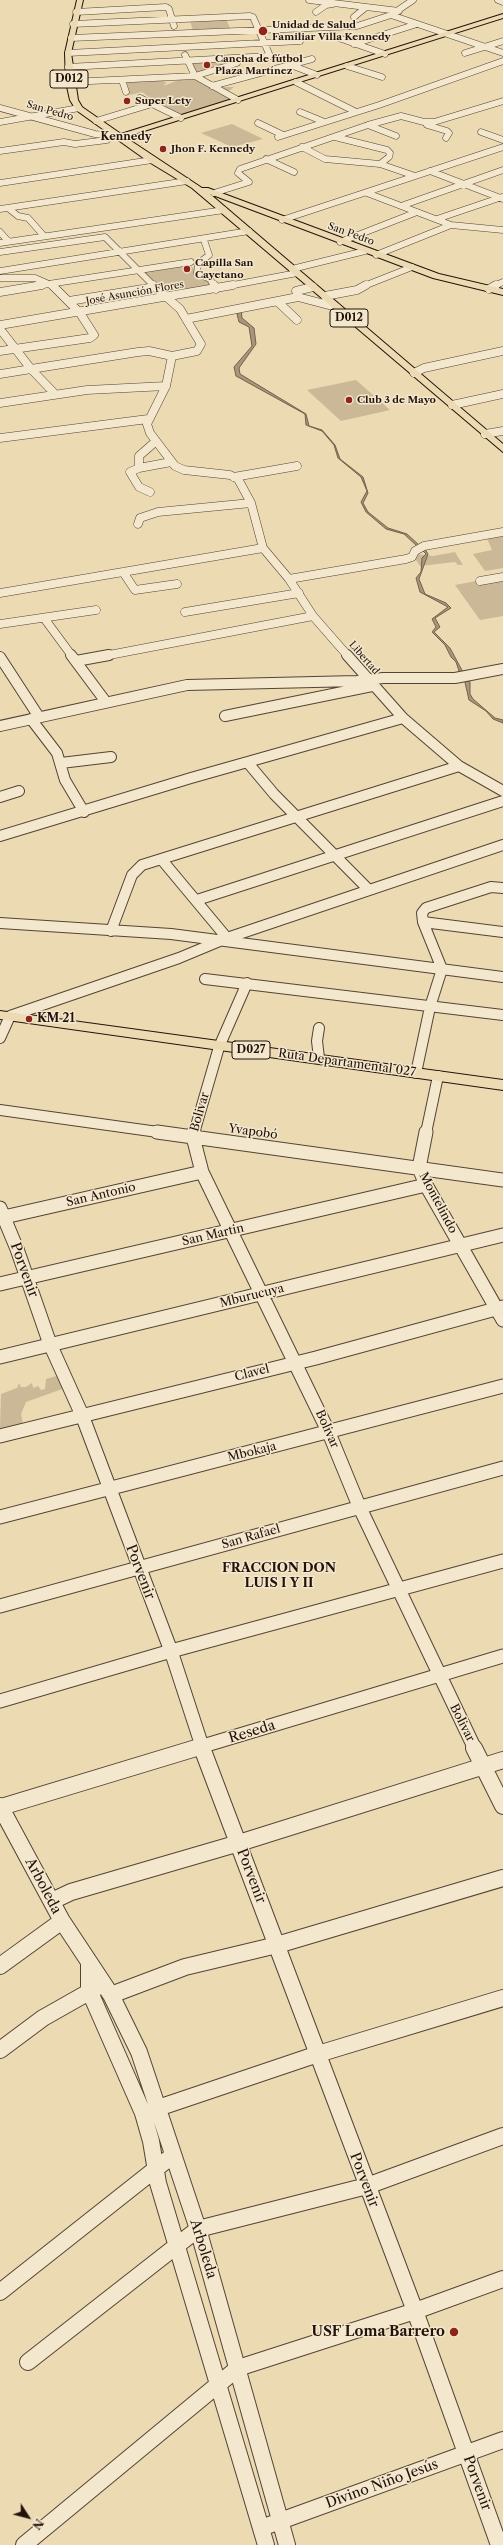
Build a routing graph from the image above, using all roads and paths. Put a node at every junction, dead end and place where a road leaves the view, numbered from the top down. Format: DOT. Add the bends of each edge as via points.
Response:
graph roads {
  1 [pos="80,0"];
  2 [pos="312,0"];
  3 [pos="413,0"];
  4 [pos="498,0"];
  5 [pos="117,1"];
  6 [pos="503,2"];
  7 [pos="365,8"];
  8 [pos="117,10"];
  9 [pos="400,11"];
  10 [pos="76,12"];
  11 [pos="316,12"];
  12 [pos="391,15"];
  13 [pos="503,16"];
  14 [pos="354,17"];
  15 [pos="172,20"];
  16 [pos="73,24"];
  17 [pos="417,24"];
  18 [pos="317,27"];
  19 [pos="258,30"];
  20 [pos="177,34"];
  21 [pos="447,34"];
  22 [pos="71,38"];
  23 [pos="300,41"];
  24 [pos="503,41"];
  25 [pos="265,43"];
  26 [pos="354,44"];
  27 [pos="485,46"];
  28 [pos="182,47"];
  29 [pos="68,53"];
  30 [pos="466,53"];
  31 [pos="503,53"];
  32 [pos="385,54"];
  33 [pos="270,56"];
  34 [pos="226,59"];
  35 [pos="312,59"];
  36 [pos="187,61"];
  37 [pos="503,61"];
  38 [pos="494,64"];
  39 [pos="290,65"];
  40 [pos="347,66"];
  41 [pos="503,66"];
  42 [pos="68,67"];
  43 [pos="317,75"];
  44 [pos="195,76"];
  45 [pos="382,77"];
  46 [pos="122,80"];
  47 [pos="70,82"];
  48 [pos="296,82"];
  49 [pos="212,86"];
  50 [pos="126,92"];
  51 [pos="336,96"];
  52 [pos="330,97"];
  53 [pos="140,98"];
  54 [pos="238,100"];
  55 [pos="503,101"];
  56 [pos="152,104"];
  57 [pos="0,108"];
  58 [pos="79,108"];
  59 [pos="354,111"];
  60 [pos="300,112"];
  61 [pos="33,117"];
  62 [pos="181,118"];
  63 [pos="96,121"];
  64 [pos="322,121"];
  65 [pos="0,122"];
  66 [pos="258,123"];
  67 [pos="429,123"];
  68 [pos="368,125"];
  69 [pos="481,132"];
  70 [pos="396,136"];
  71 [pos="120,137"];
  72 [pos="334,137"];
  73 [pos="446,138"];
  74 [pos="503,140"];
  75 [pos="302,147"];
  76 [pos="503,147"];
  77 [pos="0,151"];
  78 [pos="266,159"];
  79 [pos="152,160"];
  80 [pos="380,164"];
  81 [pos="503,170"];
  82 [pos="430,171"];
  83 [pos="294,172"];
  84 [pos="415,176"];
  85 [pos="187,181"];
  86 [pos="0,183"];
  87 [pos="464,184"];
  88 [pos="367,193"];
  89 [pos="213,194"];
  90 [pos="502,198"];
  91 [pos="400,206"];
  92 [pos="8,208"];
  93 [pos="0,209"];
  94 [pos="224,210"];
  95 [pos="417,212"];
  96 [pos="437,219"];
  97 [pos="282,220"];
  98 [pos="503,223"];
  99 [pos="452,225"];
  100 [pos="488,229"];
  101 [pos="503,230"];
  102 [pos="249,231"];
  103 [pos="0,232"];
  104 [pos="44,236"];
  105 [pos="19,240"];
  106 [pos="204,240"];
  107 [pos="8,241"];
  108 [pos="0,242"];
  109 [pos="340,242"];
  110 [pos="365,251"];
  111 [pos="0,252"];
  112 [pos="120,253"];
  113 [pos="376,255"];
  114 [pos="32,257"];
  115 [pos="191,262"];
  116 [pos="412,267"];
  117 [pos="23,268"];
  118 [pos="0,271"];
  119 [pos="137,271"];
  120 [pos="295,271"];
  121 [pos="0,278"];
  122 [pos="35,278"];
  123 [pos="503,282"];
  124 [pos="50,284"];
  125 [pos="155,287"];
  126 [pos="314,287"];
  127 [pos="216,289"];
  128 [pos="489,289"];
  129 [pos="0,292"];
  130 [pos="503,292"];
  131 [pos="325,296"];
  132 [pos="298,297"];
  133 [pos="168,298"];
  134 [pos="70,301"];
  135 [pos="278,302"];
  136 [pos="336,307"];
  137 [pos="80,313"];
  138 [pos="186,319"];
  139 [pos="297,320"];
  140 [pos="0,325"];
  141 [pos="0,329"];
  142 [pos="16,349"];
  143 [pos="0,351"];
  144 [pos="503,352"];
  145 [pos="172,356"];
  146 [pos="31,369"];
  147 [pos="411,370"];
  148 [pos="0,374"];
  149 [pos="166,386"];
  150 [pos="55,394"];
  151 [pos="503,394"];
  152 [pos="0,403"];
  153 [pos="452,405"];
  154 [pos="148,419"];
  155 [pos="503,431"];
  156 [pos="485,434"];
  157 [pos="0,438"];
  158 [pos="157,445"];
  159 [pos="503,449"];
  160 [pos="171,462"];
  161 [pos="296,466"];
  162 [pos="139,468"];
  163 [pos="234,477"];
  164 [pos="150,492"];
  165 [pos="251,503"];
  166 [pos="138,524"];
  167 [pos="503,532"];
  168 [pos="264,548"];
  169 [pos="123,572"];
  170 [pos="503,577"];
  171 [pos="289,579"];
  172 [pos="480,581"];
  173 [pos="177,584"];
  174 [pos="0,593"];
  175 [pos="299,593"];
  176 [pos="96,610"];
  177 [pos="185,612"];
  178 [pos="313,616"];
  179 [pos="44,618"];
  180 [pos="0,624"];
  181 [pos="0,657"];
  182 [pos="76,662"];
  183 [pos="503,669"];
  184 [pos="371,683"];
  185 [pos="106,702"];
  186 [pos="225,716"];
  187 [pos="35,718"];
  188 [pos="403,718"];
  189 [pos="0,726"];
  190 [pos="111,757"];
  191 [pos="61,763"];
  192 [pos="248,763"];
  193 [pos="459,766"];
  194 [pos="20,791"];
  195 [pos="503,791"];
  196 [pos="0,797"];
  197 [pos="503,801"];
  198 [pos="84,812"];
  199 [pos="297,817"];
  200 [pos="0,836"];
  201 [pos="503,845"];
  202 [pos="335,856"];
  203 [pos="162,860"];
  204 [pos="503,888"];
  205 [pos="369,890"];
  206 [pos="197,900"];
  207 [pos="423,922"];
  208 [pos="0,923"];
  209 [pos="111,930"];
  210 [pos="503,932"];
  211 [pos="224,940"];
  212 [pos="442,969"];
  213 [pos="503,977"];
  214 [pos="205,979"];
  215 [pos="246,983"];
  216 [pos="430,1007"];
  217 [pos="5,1015"];
  218 [pos="503,1015"];
  219 [pos="319,1028"];
  220 [pos="1,1033"];
  221 [pos="219,1046"];
  222 [pos="319,1058"];
  223 [pos="416,1073"];
  224 [pos="438,1076"];
  225 [pos="503,1085"];
  226 [pos="0,1110"];
  227 [pos="193,1137"];
  228 [pos="419,1168"];
  229 [pos="202,1172"];
  230 [pos="503,1180"];
  231 [pos="426,1185"];
  232 [pos="1,1215"];
  233 [pos="230,1231"];
  234 [pos="503,1235"];
  235 [pos="461,1245"];
  236 [pos="26,1277"];
  237 [pos="0,1284"];
  238 [pos="261,1294"];
  239 [pos="501,1312"];
  240 [pos="50,1344"];
  241 [pos="0,1356"];
  242 [pos="295,1362"];
  243 [pos="503,1386"];
  244 [pos="82,1415"];
  245 [pos="329,1433"];
  246 [pos="0,1436"];
  247 [pos="503,1468"];
  248 [pos="108,1487"];
  249 [pos="359,1506"];
  250 [pos="0,1517"];
  251 [pos="503,1560"];
  252 [pos="138,1570"];
  253 [pos="399,1589"];
  254 [pos="0,1606"];
  255 [pos="171,1651"];
  256 [pos="503,1656"];
  257 [pos="438,1675"];
  258 [pos="0,1701"];
  259 [pos="202,1747"];
  260 [pos="503,1760"];
  261 [pos="483,1766"];
  262 [pos="0,1806"];
  263 [pos="503,1806"];
  264 [pos="239,1843"];
  265 [pos="503,1878"];
  266 [pos="52,1901"];
  267 [pos="62,1921"];
  268 [pos="277,1945"];
  269 [pos="0,1966"];
  270 [pos="102,1990"];
  271 [pos="503,1998"];
  272 [pos="0,2050"];
  273 [pos="318,2054"];
  274 [pos="159,2107"];
  275 [pos="143,2113"];
  276 [pos="503,2136"];
  277 [pos="172,2156"];
  278 [pos="155,2170"];
  279 [pos="367,2186"];
  280 [pos="198,2230"];
  281 [pos="178,2244"];
  282 [pos="503,2279"];
  283 [pos="0,2292"];
  284 [pos="414,2311"];
  285 [pos="28,2362"];
  286 [pos="238,2368"];
  287 [pos="219,2383"];
  288 [pos="503,2440"];
  289 [pos="466,2454"];
  290 [pos="281,2521"];
  291 [pos="264,2536"];
  292 [pos="24,2545"];
  293 [pos="287,2545"];
  294 [pos="499,2545"];
  1 -- 10 [label="main road, D012"];
  2 -- 9 [label="street"];
  3 -- 9 [label="street"];
  4 -- 6 [label="street"];
  5 -- 8 [label="street"];
  7 -- 11 [label="street" via="329,4"];
  7 -- 12 [label="street" via="391,11"];
  7 -- 14 [label="street"];
  8 -- 10 [label="street"];
  8 -- 15 [label="street" via="168,8"];
  9 -- 12 [label="street"];
  10 -- 16 [label="main road, D012"];
  12 -- 17 [label="street"];
  12 -- 18 [label="street" via="357,26"];
  13 -- 21 [label="main road"];
  15 -- 16 [label="street"];
  15 -- 19 [label="street" via="250,16"];
  15 -- 20 [label="street"];
  16 -- 22 [label="main road, D012"];
  17 -- 21 [label="street"];
  17 -- 26 [label="street"];
  18 -- 19 [label="street"];
  18 -- 26 [label="street"];
  19 -- 20 [label="street"];
  19 -- 25 [label="street"];
  20 -- 22 [label="street"];
  20 -- 28 [label="street"];
  21 -- 27 [label="street"];
  21 -- 32 [label="main road"];
  22 -- 29 [label="main road, D012"];
  23 -- 25 [label="street"];
  24 -- 27 [label="street"];
  25 -- 28 [label="street"];
  25 -- 33 [label="street"];
  26 -- 32 [label="street"];
  27 -- 30 [label="street"];
  27 -- 31 [label="street"];
  28 -- 29 [label="street"];
  28 -- 36 [label="street"];
  29 -- 42 [label="main road, D012"];
  32 -- 40 [label="main road"];
  33 -- 34 [label="street"];
  33 -- 39 [label="street"];
  34 -- 36 [label="street"];
  34 -- 44 [label="street" via="237,63"];
  35 -- 39 [label="street"];
  36 -- 42 [label="street"];
  36 -- 44 [label="street"];
  37 -- 38 [label="street"];
  38 -- 41 [label="street"];
  38 -- 59 [label="street" via="379,105"];
  39 -- 43 [label="street"];
  39 -- 49 [label="street"];
  40 -- 43 [label="main road"];
  40 -- 45 [label="street"];
  42 -- 47 [label="main road, D012"];
  43 -- 48 [label="main road"];
  44 -- 46 [label="street"];
  44 -- 49 [label="street"];
  46 -- 47 [label="street"];
  46 -- 50 [label="street"];
  47 -- 58 [label="main road, D012" via="74,100"];
  48 -- 52 [label="street"];
  48 -- 54 [label="main road"];
  49 -- 54 [label="street"];
  51 -- 52 [label="street"];
  52 -- 59 [label="street"];
  53 -- 56 [label="street"];
  54 -- 62 [label="main road"];
  55 -- 67 [label="street"];
  56 -- 62 [label="street"];
  56 -- 63 [label="street"];
  57 -- 61 [label="street, San Pedro"];
  58 -- 61 [label="street"];
  58 -- 63 [label="main road, D012"];
  59 -- 64 [label="street"];
  60 -- 64 [label="street"];
  61 -- 65 [label="street"];
  61 -- 71 [label="street, San Pedro" via="95,134"];
  62 -- 71 [label="main road"];
  63 -- 71 [label="main road, D012"];
  64 -- 66 [label="street" via="281,136"];
  67 -- 68 [label="street" via="401,116"];
  67 -- 73 [label="street" via="427,125 447,131 449,133"];
  68 -- 70 [label="street"];
  68 -- 72 [label="street"];
  69 -- 74 [label="street"];
  71 -- 77 [label="street"];
  71 -- 79 [label="main road, D012"];
  72 -- 75 [label="street"];
  72 -- 80 [label="street" via="387,150 390,153 389,157"];
  75 -- 78 [label="street"];
  75 -- 80 [label="street" via="325,159"];
  76 -- 82 [label="street"];
  78 -- 83 [label="street"];
  78 -- 89 [label="street" via="238,170 249,182"];
  79 -- 85 [label="main road, D012"];
  79 -- 86 [label="street"];
  80 -- 84 [label="street"];
  81 -- 87 [label="street"];
  82 -- 84 [label="street"];
  82 -- 87 [label="street"];
  84 -- 88 [label="street"];
  85 -- 89 [label="main road, D012"];
  85 -- 92 [label="street"];
  87 -- 90 [label="street"];
  87 -- 91 [label="street"];
  88 -- 91 [label="street"];
  88 -- 97 [label="street"];
  89 -- 94 [label="main road, D012"];
  89 -- 97 [label="main road, San Pedro"];
  90 -- 96 [label="street"];
  91 -- 95 [label="street"];
  92 -- 93 [label="street"];
  92 -- 104 [label="street" via="18,216 28,218"];
  94 -- 102 [label="main road, D012"];
  94 -- 104 [label="street"];
  95 -- 96 [label="street"];
  95 -- 109 [label="street"];
  96 -- 99 [label="street"];
  97 -- 109 [label="main road, San Pedro"];
  98 -- 100 [label="street"];
  99 -- 100 [label="street"];
  99 -- 113 [label="street"];
  100 -- 101 [label="street"];
  102 -- 106 [label="street"];
  102 -- 120 [label="main road, D012"];
  103 -- 107 [label="street"];
  104 -- 105 [label="street"];
  105 -- 107 [label="street"];
  105 -- 114 [label="street"];
  106 -- 112 [label="street"];
  106 -- 127 [label="street" via="209,255 198,264 197,273 210,279"];
  107 -- 108 [label="street"];
  109 -- 110 [label="main road, San Pedro"];
  110 -- 113 [label="main road, San Pedro"];
  110 -- 120 [label="street, José Asunción Flores"];
  111 -- 114 [label="street"];
  112 -- 114 [label="street"];
  112 -- 114 [label="street" via="103,237"];
  112 -- 119 [label="street"];
  113 -- 116 [label="main road, San Pedro"];
  114 -- 117 [label="street"];
  115 -- 119 [label="street"];
  116 -- 128 [label="main road, San Pedro"];
  116 -- 131 [label="street" via="357,290"];
  117 -- 118 [label="street"];
  117 -- 122 [label="street" via="27,274"];
  119 -- 124 [label="street"];
  119 -- 125 [label="street"];
  120 -- 126 [label="main road, D012"];
  120 -- 127 [label="street, José Asunción Flores"];
  121 -- 122 [label="street"];
  122 -- 124 [label="street"];
  123 -- 128 [label="street"];
  124 -- 129 [label="street"];
  124 -- 134 [label="street"];
  125 -- 133 [label="street"];
  125 -- 134 [label="street"];
  126 -- 131 [label="main road, D012"];
  126 -- 132 [label="street" via="296,291"];
  127 -- 133 [label="street, José Asunción Flores"];
  128 -- 130 [label="main road, San Pedro"];
  131 -- 136 [label="main road, D012"];
  132 -- 135 [label="street"];
  132 -- 136 [label="street"];
  133 -- 137 [label="street, José Asunción Flores"];
  133 -- 138 [label="street"];
  134 -- 137 [label="street"];
  135 -- 138 [label="street"];
  135 -- 139 [label="street"];
  136 -- 147 [label="main road, D012"];
  137 -- 140 [label="street, José Asunción Flores"];
  137 -- 142 [label="street" via="94,335 90,338"];
  138 -- 145 [label="street" via="201,348 187,354"];
  141 -- 142 [label="street"];
  142 -- 143 [label="street"];
  142 -- 146 [label="street"];
  144 -- 147 [label="street"];
  145 -- 146 [label="street" via="149,351 138,352"];
  145 -- 149 [label="street"];
  146 -- 148 [label="street"];
  146 -- 150 [label="street"];
  147 -- 153 [label="main road, D012"];
  149 -- 150 [label="street" via="102,388"];
  149 -- 154 [label="street"];
  150 -- 152 [label="street"];
  151 -- 153 [label="street"];
  153 -- 156 [label="main road, D012"];
  154 -- 157 [label="street"];
  154 -- 158 [label="street" via="150,433"];
  155 -- 156 [label="street"];
  156 -- 159 [label="main road, D012"];
  158 -- 160 [label="street"];
  158 -- 162 [label="street" via="147,447 138,458"];
  160 -- 162 [label="street"];
  160 -- 163 [label="street" via="193,472"];
  161 -- 163 [label="street"];
  162 -- 164 [label="street" via="131,471 131,477 139,487"];
  163 -- 165 [label="street, Libertad"];
  165 -- 166 [label="street" via="153,513 140,518"];
  165 -- 168 [label="street, Libertad"];
  167 -- 171 [label="street" via="421,547 412,557 406,559"];
  168 -- 169 [label="street"];
  168 -- 171 [label="street, Libertad"];
  169 -- 173 [label="street" via="135,590"];
  169 -- 174 [label="street"];
  170 -- 172 [label="street"];
  171 -- 175 [label="street, Libertad"];
  175 -- 177 [label="street"];
  175 -- 178 [label="street, Libertad"];
  176 -- 179 [label="street"];
  178 -- 182 [label="street"];
  178 -- 184 [label="street, Libertad"];
  179 -- 180 [label="street"];
  179 -- 182 [label="street"];
  181 -- 187 [label="street"];
  182 -- 185 [label="street"];
  183 -- 184 [label="street" via="466,676"];
  184 -- 185 [label="street" via="187,685"];
  184 -- 186 [label="street"];
  184 -- 188 [label="street, Libertad"];
  185 -- 187 [label="street"];
  187 -- 189 [label="street"];
  187 -- 191 [label="street"];
  188 -- 192 [label="street"];
  188 -- 193 [label="street, Libertad"];
  190 -- 191 [label="street"];
  191 -- 198 [label="street" via="70,790"];
  192 -- 198 [label="street"];
  192 -- 199 [label="street"];
  193 -- 195 [label="street, Libertad"];
  193 -- 199 [label="street"];
  194 -- 196 [label="street"];
  197 -- 202 [label="street"];
  198 -- 200 [label="street"];
  199 -- 202 [label="street"];
  199 -- 203 [label="street"];
  201 -- 205 [label="street"];
  202 -- 205 [label="street"];
  202 -- 206 [label="street"];
  203 -- 206 [label="street"];
  203 -- 209 [label="street" via="135,870"];
  204 -- 207 [label="street" via="491,887 426,908 422,913"];
  205 -- 211 [label="street"];
  206 -- 211 [label="street"];
  207 -- 210 [label="street"];
  207 -- 212 [label="street"];
  208 -- 209 [label="street"];
  209 -- 211 [label="street"];
  211 -- 212 [label="street"];
  211 -- 217 [label="street"];
  212 -- 213 [label="street"];
  212 -- 216 [label="street"];
  214 -- 215 [label="street"];
  215 -- 216 [label="street"];
  215 -- 221 [label="street, Bolivar"];
  216 -- 218 [label="street"];
  216 -- 223 [label="street"];
  217 -- 220 [label="street"];
  217 -- 221 [label="main road, Ruta Departamental 027 / D027"];
  219 -- 222 [label="street"];
  221 -- 222 [label="main road, Ruta Departamental 027 / D027"];
  221 -- 227 [label="street, Bolivar"];
  222 -- 223 [label="main road, Ruta Departamental 027 / D027"];
  223 -- 224 [label="main road, Ruta Departamental 027 / D027"];
  224 -- 225 [label="main road, Ruta Departamental 027 / D027"];
  224 -- 228 [label="street, Montelindo"];
  226 -- 227 [label="street, Yvapobó"];
  227 -- 228 [label="street, Yvapobó"];
  227 -- 229 [label="street, Bolivar"];
  228 -- 230 [label="street, Yvapobó"];
  228 -- 231 [label="street, Montelindo"];
  229 -- 232 [label="street, San Antonio"];
  229 -- 233 [label="street, Bolivar"];
  231 -- 233 [label="street, San Martin"];
  231 -- 235 [label="street, Montelindo"];
  232 -- 236 [label="street, Porvenir"];
  233 -- 236 [label="street, San Martin"];
  233 -- 238 [label="street, Bolivar"];
  234 -- 235 [label="street, Mburucuya"];
  235 -- 238 [label="street, Mburucuya"];
  235 -- 239 [label="street, Montelindo"];
  236 -- 237 [label="street, San Martin"];
  236 -- 240 [label="street, Porvenir"];
  238 -- 240 [label="street, Mburucuya"];
  238 -- 242 [label="street, Bolivar"];
  239 -- 242 [label="street, Clavel"];
  240 -- 241 [label="street, Mburucuya"];
  240 -- 244 [label="street, Porvenir"];
  242 -- 244 [label="street, Clavel"];
  242 -- 245 [label="street, Bolivar"];
  243 -- 245 [label="street, Mbokaja"];
  244 -- 246 [label="street, Clavel"];
  244 -- 248 [label="street, Porvenir"];
  245 -- 248 [label="street, Mbokaja"];
  245 -- 249 [label="street, Bolivar"];
  247 -- 249 [label="street, San Rafael"];
  248 -- 250 [label="street, Mbokaja"];
  248 -- 252 [label="street, Porvenir"];
  249 -- 252 [label="street, San Rafael"];
  249 -- 253 [label="street, Bolivar"];
  251 -- 253 [label="street"];
  252 -- 254 [label="street, San Rafael"];
  252 -- 255 [label="street, Porvenir"];
  253 -- 255 [label="street"];
  253 -- 257 [label="street, Bolivar"];
  255 -- 258 [label="street"];
  255 -- 259 [label="street, Porvenir"];
  256 -- 257 [label="street, Reseda"];
  257 -- 259 [label="street, Reseda"];
  257 -- 261 [label="street, Bolivar"];
  259 -- 262 [label="street, Reseda"];
  259 -- 264 [label="street, Porvenir"];
  260 -- 261 [label="street"];
  261 -- 263 [label="street, Bolivar"];
  261 -- 264 [label="street"];
  262 -- 266 [label="street, Arboleda"];
  264 -- 266 [label="street" via="71,1892"];
  264 -- 268 [label="street, Porvenir"];
  265 -- 268 [label="street"];
  266 -- 267 [label="street, Arboleda"];
  267 -- 269 [label="street"];
  267 -- 270 [label="street, Arboleda"];
  268 -- 270 [label="street"];
  268 -- 273 [label="street, Porvenir"];
  270 -- 272 [label="street" via="43,2018"];
  270 -- 274 [label="street, Arboleda" via="139,2052"];
  270 -- 275 [label="street, Arboleda"];
  271 -- 273 [label="street"];
  273 -- 274 [label="street"];
  273 -- 279 [label="street, Porvenir"];
  274 -- 275 [label="street"];
  274 -- 277 [label="street, Arboleda"];
  275 -- 278 [label="street, Arboleda"];
  276 -- 279 [label="street"];
  277 -- 278 [label="street"];
  277 -- 280 [label="street, Arboleda"];
  278 -- 281 [label="street, Arboleda"];
  278 -- 283 [label="street"];
  279 -- 280 [label="street"];
  279 -- 284 [label="street, Porvenir"];
  280 -- 281 [label="street"];
  280 -- 286 [label="street, Arboleda"];
  281 -- 285 [label="street"];
  281 -- 287 [label="street, Arboleda"];
  282 -- 284 [label="street"];
  284 -- 286 [label="street"];
  284 -- 289 [label="street, Porvenir"];
  286 -- 287 [label="street"];
  286 -- 290 [label="street, Arboleda"];
  287 -- 291 [label="street, Arboleda"];
  287 -- 292 [label="street"];
  288 -- 289 [label="street, Divino Niño Jesús"];
  289 -- 290 [label="street, Divino Niño Jesús"];
  289 -- 294 [label="street, Porvenir"];
  290 -- 291 [label="street, Divino Niño Jesús"];
  290 -- 293 [label="street, Arboleda"];
}
